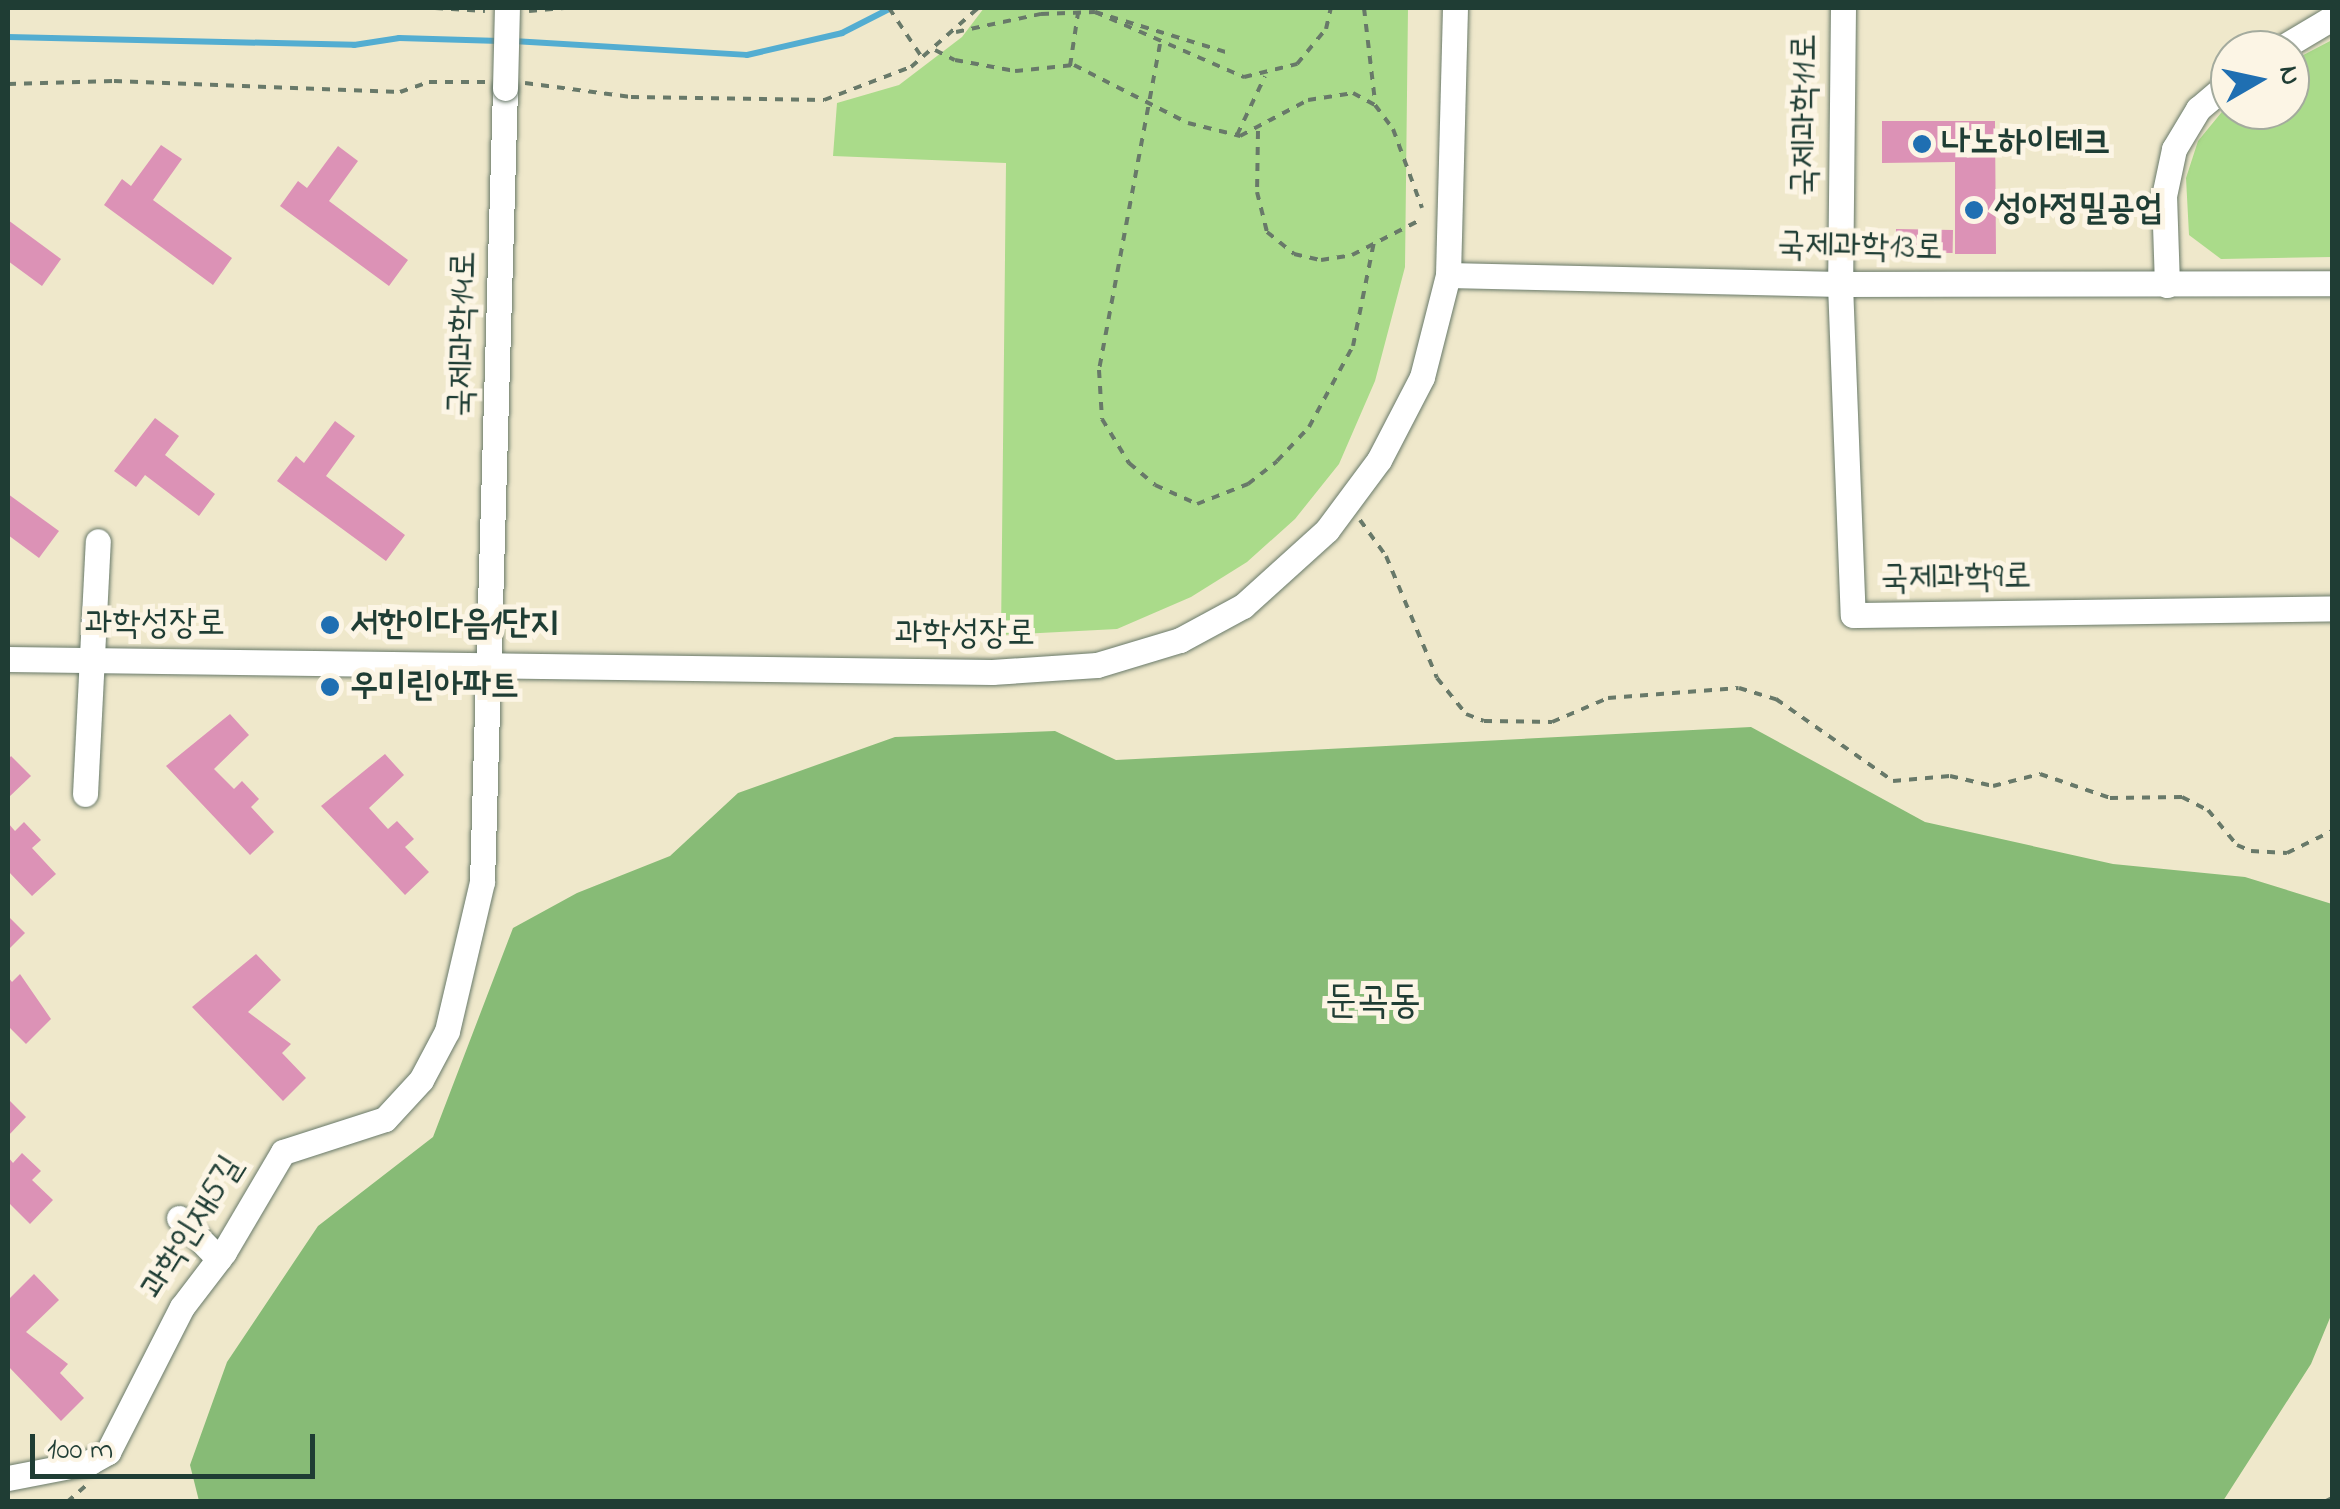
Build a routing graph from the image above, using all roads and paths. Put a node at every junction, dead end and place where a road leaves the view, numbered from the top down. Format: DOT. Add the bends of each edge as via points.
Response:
graph roads {
  1 [pos="507,8"];
  2 [pos="888,8"];
  3 [pos="1330,8"];
  4 [pos="1364,8"];
  5 [pos="1454,8"];
  6 [pos="1843,8"];
  7 [pos="1095,12"];
  8 [pos="1078,13"];
  9 [pos="2332,18"];
  10 [pos="2310,31"];
  11 [pos="956,32"];
  12 [pos="1160,44"];
  13 [pos="935,50"];
  14 [pos="1232,54"];
  15 [pos="922,58"];
  16 [pos="1070,66"];
  17 [pos="1265,76"];
  18 [pos="2210,98"];
  19 [pos="1149,101"];
  20 [pos="1375,104"];
  21 [pos="1258,131"];
  22 [pos="1237,136"];
  23 [pos="1422,208"];
  24 [pos="1422,219"];
  25 [pos="1374,242"];
  26 [pos="1448,275"];
  27 [pos="2332,283"];
  28 [pos="1840,284"];
  29 [pos="2167,285"];
  30 [pos="1347,505"];
  31 [pos="98,542"];
  32 [pos="2332,608"];
  33 [pos="8,659"];
  34 [pos="92,660"];
  35 [pos="490,663"];
  36 [pos="84,794"];
  37 [pos="2332,831"];
  38 [pos="180,1218"];
  39 [pos="220,1259"];
  40 [pos="8,1478"];
  41 [pos="2332,1498"];
  42 [pos="2324,1502"];
  1 -- 35 [label="street, 국제과학14로, bridge"];
  2 -- 15 [label="path"];
  3 -- 17 [label="path" via="1312,50"];
  4 -- 20 [label="path"];
  5 -- 26 [label="street, 과학성장로"];
  6 -- 28 [label="street, 국제과학11로"];
  7 -- 8 [label="path"];
  7 -- 12 [label="path"];
  7 -- 14 [label="path"];
  8 -- 11 [label="path" via="1026,16"];
  8 -- 16 [label="path"];
  9 -- 10 [label="street"];
  12 -- 17 [label="path" via="1223,72"];
  12 -- 19 [label="path"];
  13 -- 16 [label="path" via="1016,71"];
  16 -- 19 [label="path"];
  17 -- 22 [label="path"];
  18 -- 29 [label="street" via="2174,149 2164,196"];
  19 -- 22 [label="path" via="1188,123"];
  19 -- 25 [label="path" via="1097,396 1113,440 1154,486 1184,501 1208,502 1248,484 1295,444 1353,346"];
  20 -- 21 [label="path" via="1337,92 1308,100"];
  20 -- 23 [label="path" via="1409,158"];
  21 -- 22 [label="path"];
  21 -- 25 [label="path" via="1257,192 1267,232 1294,254 1321,260 1352,255"];
  24 -- 25 [label="path"];
  26 -- 28 [label="street, 국제과학13로"];
  26 -- 30 [label="street, 과학성장로" via="1422,376 1379,460"];
  27 -- 29 [label="street, 국제과학13로"];
  28 -- 29 [label="street, 국제과학13로"];
  28 -- 32 [label="street, 국제과학9로" via="1853,615"];
  30 -- 35 [label="street, 과학성장로" via="1302,556 1243,606 1180,640 1097,665 992,672"];
  30 -- 37 [label="path" via="1386,556 1436,678 1466,714 1484,722 1552,722 1608,698 1739,688 1776,699 1893,780 1950,776 1993,786 2040,774 2110,798 2182,798 2208,810 2251,852 2287,852"];
  31 -- 34 [label="street"];
  33 -- 34 [label="street, 과학성장로"];
  34 -- 35 [label="street, 과학성장로"];
  34 -- 36 [label="street"];
  35 -- 39 [label="street, 과학인재5길" via="482,882 447,1031 420,1080 385,1119 283,1152"];
  38 -- 39 [label="street"];
  39 -- 40 [label="street, 과학인재5길" via="182,1307 108,1452 90,1462"];
  41 -- 42 [label="path"];
}
